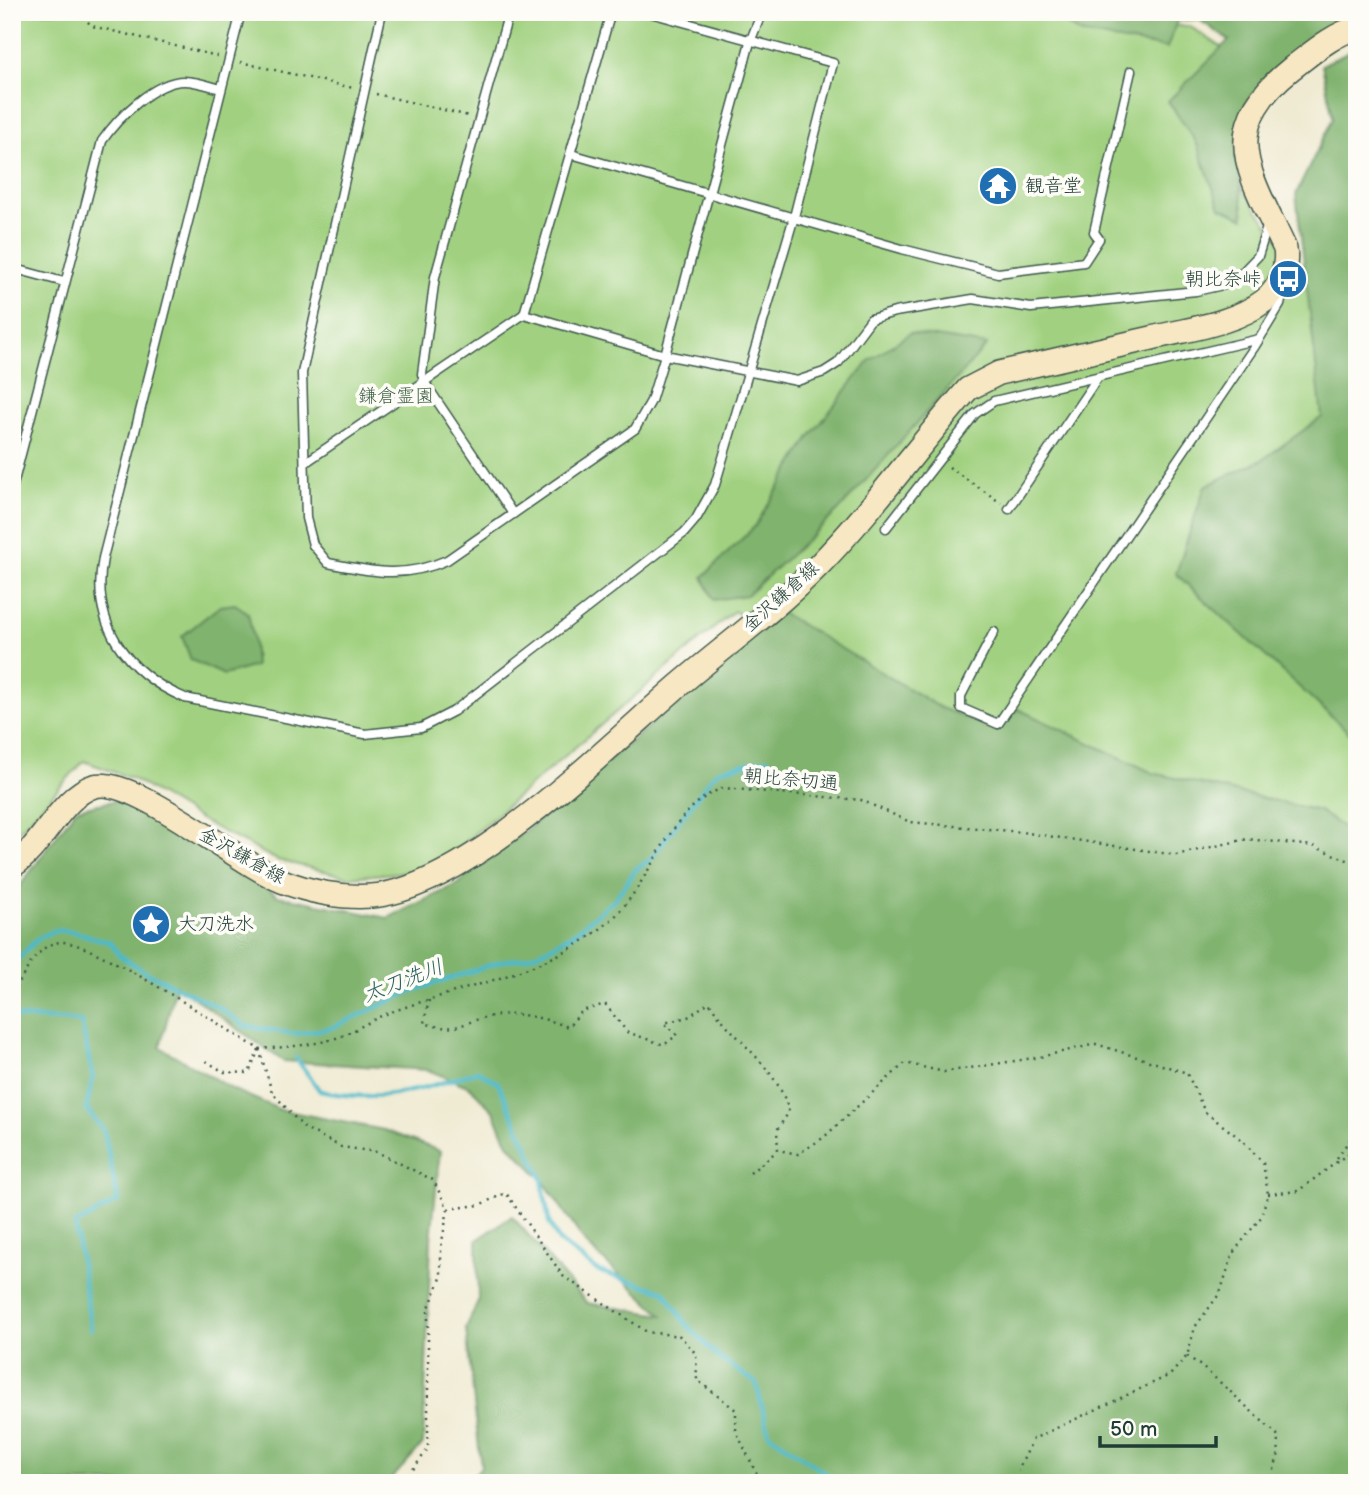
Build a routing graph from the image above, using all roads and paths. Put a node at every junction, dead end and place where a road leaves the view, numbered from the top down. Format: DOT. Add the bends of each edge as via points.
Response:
graph roads {
  1 [pos="78,12"];
  2 [pos="241,12"];
  3 [pos="382,12"];
  4 [pos="509,12"];
  5 [pos="611,12"];
  6 [pos="648,12"];
  7 [pos="762,12"];
  8 [pos="1357,28"];
  9 [pos="751,42"];
  10 [pos="229,59"];
  11 [pos="1131,71"];
  12 [pos="221,89"];
  13 [pos="571,154"];
  14 [pos="711,194"];
  15 [pos="1271,216"];
  16 [pos="794,217"];
  17 [pos="1287,262"];
  18 [pos="12,268"];
  19 [pos="64,282"];
  20 [pos="524,314"];
  21 [pos="1259,339"];
  22 [pos="665,355"];
  23 [pos="747,372"];
  24 [pos="1098,377"];
  25 [pos="425,383"];
  26 [pos="939,460"];
  27 [pos="306,462"];
  28 [pos="12,489"];
  29 [pos="1009,509"];
  30 [pos="513,514"];
  31 [pos="886,528"];
  32 [pos="994,632"];
  33 [pos="1357,864"];
  34 [pos="12,866"];
  35 [pos="12,995"];
  36 [pos="429,1000"];
  37 [pos="259,1049"];
  38 [pos="206,1061"];
  39 [pos="1357,1129"];
  40 [pos="1357,1147"];
  41 [pos="778,1150"];
  42 [pos="1335,1161"];
  43 [pos="750,1174"];
  44 [pos="1268,1194"];
  45 [pos="448,1209"];
  46 [pos="1187,1356"];
  47 [pos="1018,1471"];
  48 [pos="403,1483"];
  49 [pos="761,1483"];
  50 [pos="1270,1483"];
  1 -- 10 [label="path" via="92,26"];
  2 -- 10 [label="lane"];
  3 -- 27 [label="lane" via="302,373"];
  4 -- 25 [label="lane" via="435,277 422,374"];
  5 -- 13 [label="lane"];
  6 -- 9 [label="lane"];
  7 -- 9 [label="lane"];
  8 -- 15 [label="main road" via="1310,54 1255,104 1245,146 1249,170"];
  9 -- 14 [label="lane"];
  9 -- 16 [label="lane" via="833,62"];
  10 -- 12 [label="lane"];
  11 -- 16 [label="lane" via="1094,232 1099,239 1084,262 998,273"];
  12 -- 19 [label="lane" via="182,80 173,83 136,102 108,132 98,151"];
  12 -- 23 [label="lane" via="100,576 99,596 110,632 132,663 166,690 185,698 365,734 403,732 439,721 665,550 696,519 722,467"];
  13 -- 14 [label="lane"];
  13 -- 20 [label="lane"];
  14 -- 16 [label="lane"];
  14 -- 22 [label="lane"];
  15 -- 17 [label="main road"];
  15 -- 23 [label="lane" via="1258,256 1232,284 1031,308 973,299 895,312 871,319 838,363 811,377 797,382"];
  16 -- 23 [label="lane"];
  17 -- 21 [label="lane" via="1280,305"];
  17 -- 34 [label="main road, 金沢鎌倉線" via="1275,290 1245,312 999,373 968,389 817,567 522,820 423,883 369,896 317,892 281,881 210,841 167,810 128,789 109,786 96,786 76,796 24,859"];
  18 -- 19 [label="lane"];
  19 -- 28 [label="lane"];
  20 -- 22 [label="lane"];
  20 -- 25 [label="lane"];
  21 -- 24 [label="lane"];
  21 -- 32 [label="lane" via="998,724 961,708 961,696"];
  22 -- 23 [label="lane"];
  22 -- 30 [label="lane" via="651,401 635,429"];
  24 -- 26 [label="lane" via="994,401 975,414"];
  24 -- 29 [label="lane"];
  25 -- 27 [label="lane"];
  25 -- 30 [label="lane"];
  26 -- 29 [label="path"];
  26 -- 31 [label="lane"];
  27 -- 30 [label="lane" via="306,519 313,545 328,563 405,573 427,569"];
  33 -- 36 [label="path, 朝比奈切通" via="1313,846 1247,839 1176,855 1021,832 910,822 861,800 723,788 704,795 676,828 612,919 573,947"];
  35 -- 37 [label="path" via="44,948 62,941 100,954"];
  36 -- 37 [label="path, 朝比奈切通" via="333,1039"];
  36 -- 41 [label="path" via="424,1023 447,1030 494,1016 544,1018 568,1027 582,1011 605,1004 627,1032 664,1045 677,1035 664,1023 688,1017 709,1002 725,1027 784,1092 789,1112 777,1130"];
  37 -- 38 [label="path" via="249,1073 224,1072"];
  37 -- 45 [label="path" via="272,1092 303,1127 341,1147 377,1152 433,1180"];
  39 -- 42 [label="path"];
  40 -- 42 [label="path"];
  41 -- 43 [label="path"];
  41 -- 44 [label="path" via="798,1154 823,1138 905,1063 944,1072 1096,1044 1186,1073 1205,1112 1263,1163"];
  42 -- 44 [label="path" via="1298,1191"];
  44 -- 46 [label="path" via="1261,1217 1233,1253 1220,1293 1195,1327"];
  45 -- 48 [label="path" via="441,1278 428,1310 428,1449"];
  45 -- 49 [label="path" via="479,1205 506,1193 563,1276 647,1332 680,1336 696,1354 697,1380 736,1410 736,1431"];
  46 -- 47 [label="path" via="1170,1375 1033,1439"];
  46 -- 50 [label="path" via="1217,1377 1277,1434 1279,1453"];
}
